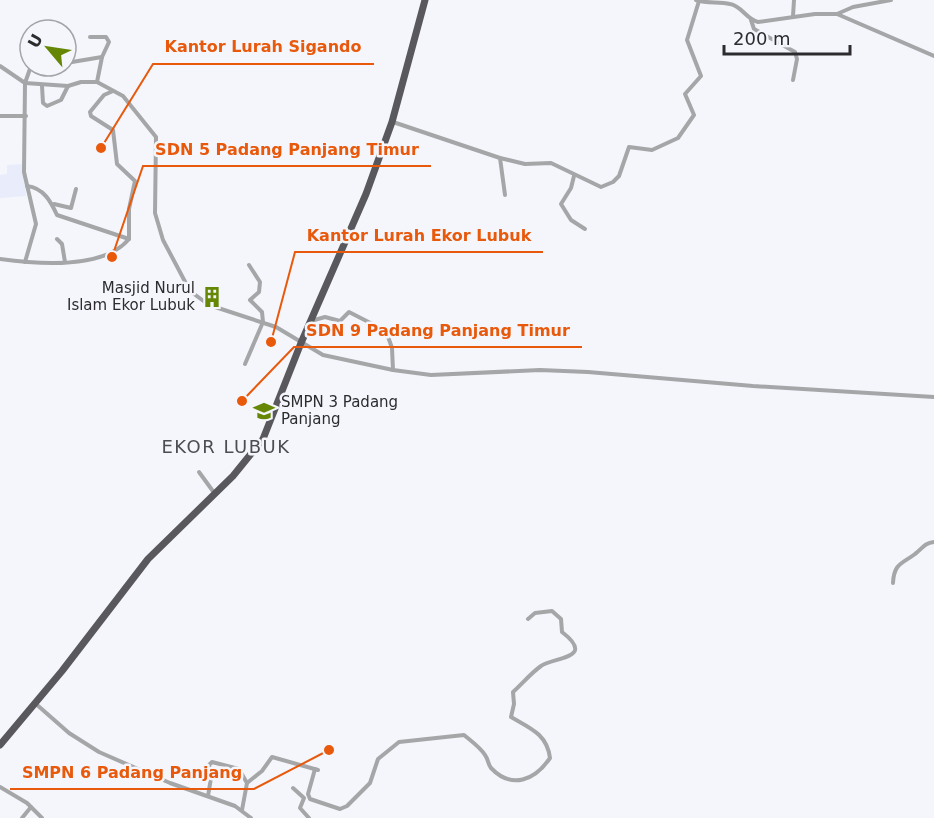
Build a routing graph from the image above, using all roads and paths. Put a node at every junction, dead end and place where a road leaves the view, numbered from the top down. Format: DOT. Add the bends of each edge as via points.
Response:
graph roads {
  1 [pos="425,0"];
  2 [pos="794,0"];
  3 [pos="891,0"];
  4 [pos="698,1"];
  5 [pos="837,14"];
  6 [pos="793,16"];
  7 [pos="751,20"];
  8 [pos="90,37"];
  9 [pos="934,56"];
  10 [pos="102,57"];
  11 [pos="78,61"];
  12 [pos="0,66"];
  13 [pos="27,78"];
  14 [pos="793,80"];
  15 [pos="97,82"];
  16 [pos="25,83"];
  17 [pos="42,86"];
  18 [pos="68,86"];
  19 [pos="114,91"];
  20 [pos="0,116"];
  21 [pos="26,116"];
  22 [pos="392,122"];
  23 [pos="500,158"];
  24 [pos="574,176"];
  25 [pos="27,186"];
  26 [pos="76,189"];
  27 [pos="505,195"];
  28 [pos="54,204"];
  29 [pos="585,229"];
  30 [pos="57,239"];
  31 [pos="129,239"];
  32 [pos="0,259"];
  33 [pos="25,262"];
  34 [pos="66,262"];
  35 [pos="249,265"];
  36 [pos="310,321"];
  37 [pos="263,322"];
  38 [pos="301,342"];
  39 [pos="245,364"];
  40 [pos="393,370"];
  41 [pos="934,397"];
  42 [pos="200,472"];
  43 [pos="215,495"];
  44 [pos="934,542"];
  45 [pos="893,583"];
  46 [pos="528,619"];
  47 [pos="35,704"];
  48 [pos="0,745"];
  49 [pos="247,783"];
  50 [pos="0,788"];
  51 [pos="293,788"];
  52 [pos="208,796"];
  53 [pos="31,807"];
  54 [pos="242,810"];
  55 [pos="22,818"];
  56 [pos="42,818"];
  57 [pos="251,818"];
  58 [pos="309,818"];
  1 -- 22 [label="highway"];
  2 -- 6 [label="street"];
  3 -- 5 [label="street"];
  4 -- 7 [label="street" via="730,4"];
  4 -- 24 [label="street" via="687,40 700,76 685,92 695,113 683,134 652,150 629,147 619,176 606,186"];
  5 -- 6 [label="street"];
  5 -- 9 [label="street"];
  6 -- 7 [label="street"];
  7 -- 14 [label="street" via="754,29 795,52"];
  8 -- 10 [label="street" via="108,38"];
  10 -- 11 [label="street"];
  10 -- 15 [label="street"];
  12 -- 16 [label="street"];
  13 -- 16 [label="street"];
  15 -- 18 [label="street"];
  15 -- 19 [label="street"];
  16 -- 17 [label="street"];
  16 -- 21 [label="street"];
  17 -- 18 [label="street"];
  17 -- 18 [label="street" via="43,103 47,106 61,100"];
  19 -- 31 [label="street" via="104,95 90,112 112,130 117,164 135,181 129,209"];
  19 -- 37 [label="street" via="140,114 156,137 154,213 163,240 190,291 209,305"];
  20 -- 21 [label="street"];
  21 -- 25 [label="street"];
  22 -- 23 [label="street"];
  22 -- 36 [label="highway" via="350,235"];
  23 -- 24 [label="street" via="525,164 551,163"];
  23 -- 27 [label="street"];
  24 -- 29 [label="street" via="561,204 571,220"];
  25 -- 28 [label="street"];
  25 -- 33 [label="street" via="36,224"];
  26 -- 28 [label="street" via="71,208"];
  28 -- 31 [label="street" via="56,214 68,220"];
  30 -- 34 [label="street"];
  31 -- 34 [label="street" via="110,252"];
  32 -- 33 [label="street"];
  33 -- 34 [label="street"];
  35 -- 37 [label="street" via="260,282 259,292 250,300 262,312"];
  36 -- 38 [label="highway"];
  36 -- 40 [label="street" via="324,317 339,321 349,312 386,332 392,348"];
  37 -- 38 [label="street"];
  37 -- 39 [label="street"];
  38 -- 40 [label="street" via="323,355"];
  38 -- 43 [label="highway" via="269,429"];
  40 -- 41 [label="street" via="431,375 588,372"];
  42 -- 43 [label="street"];
  43 -- 47 [label="highway" via="148,559"];
  44 -- 45 [label="street" via="903,560 894,573"];
  46 -- 49 [label="street" via="535,613 552,611 561,619 562,632 574,647 562,661 540,666 513,692 511,717 542,736 549,746 550,758 529,779 517,782 502,776 464,735 399,742 378,759 370,783 339,809 310,799 308,794 317,769 274,756"];
  47 -- 48 [label="highway"];
  47 -- 52 [label="street" via="99,752"];
  49 -- 52 [label="street" via="239,769 211,762"];
  49 -- 54 [label="street"];
  50 -- 53 [label="street"];
  51 -- 58 [label="street" via="304,798 300,808"];
  52 -- 54 [label="street"];
  53 -- 55 [label="street"];
  53 -- 56 [label="street"];
  54 -- 57 [label="street"];
}
